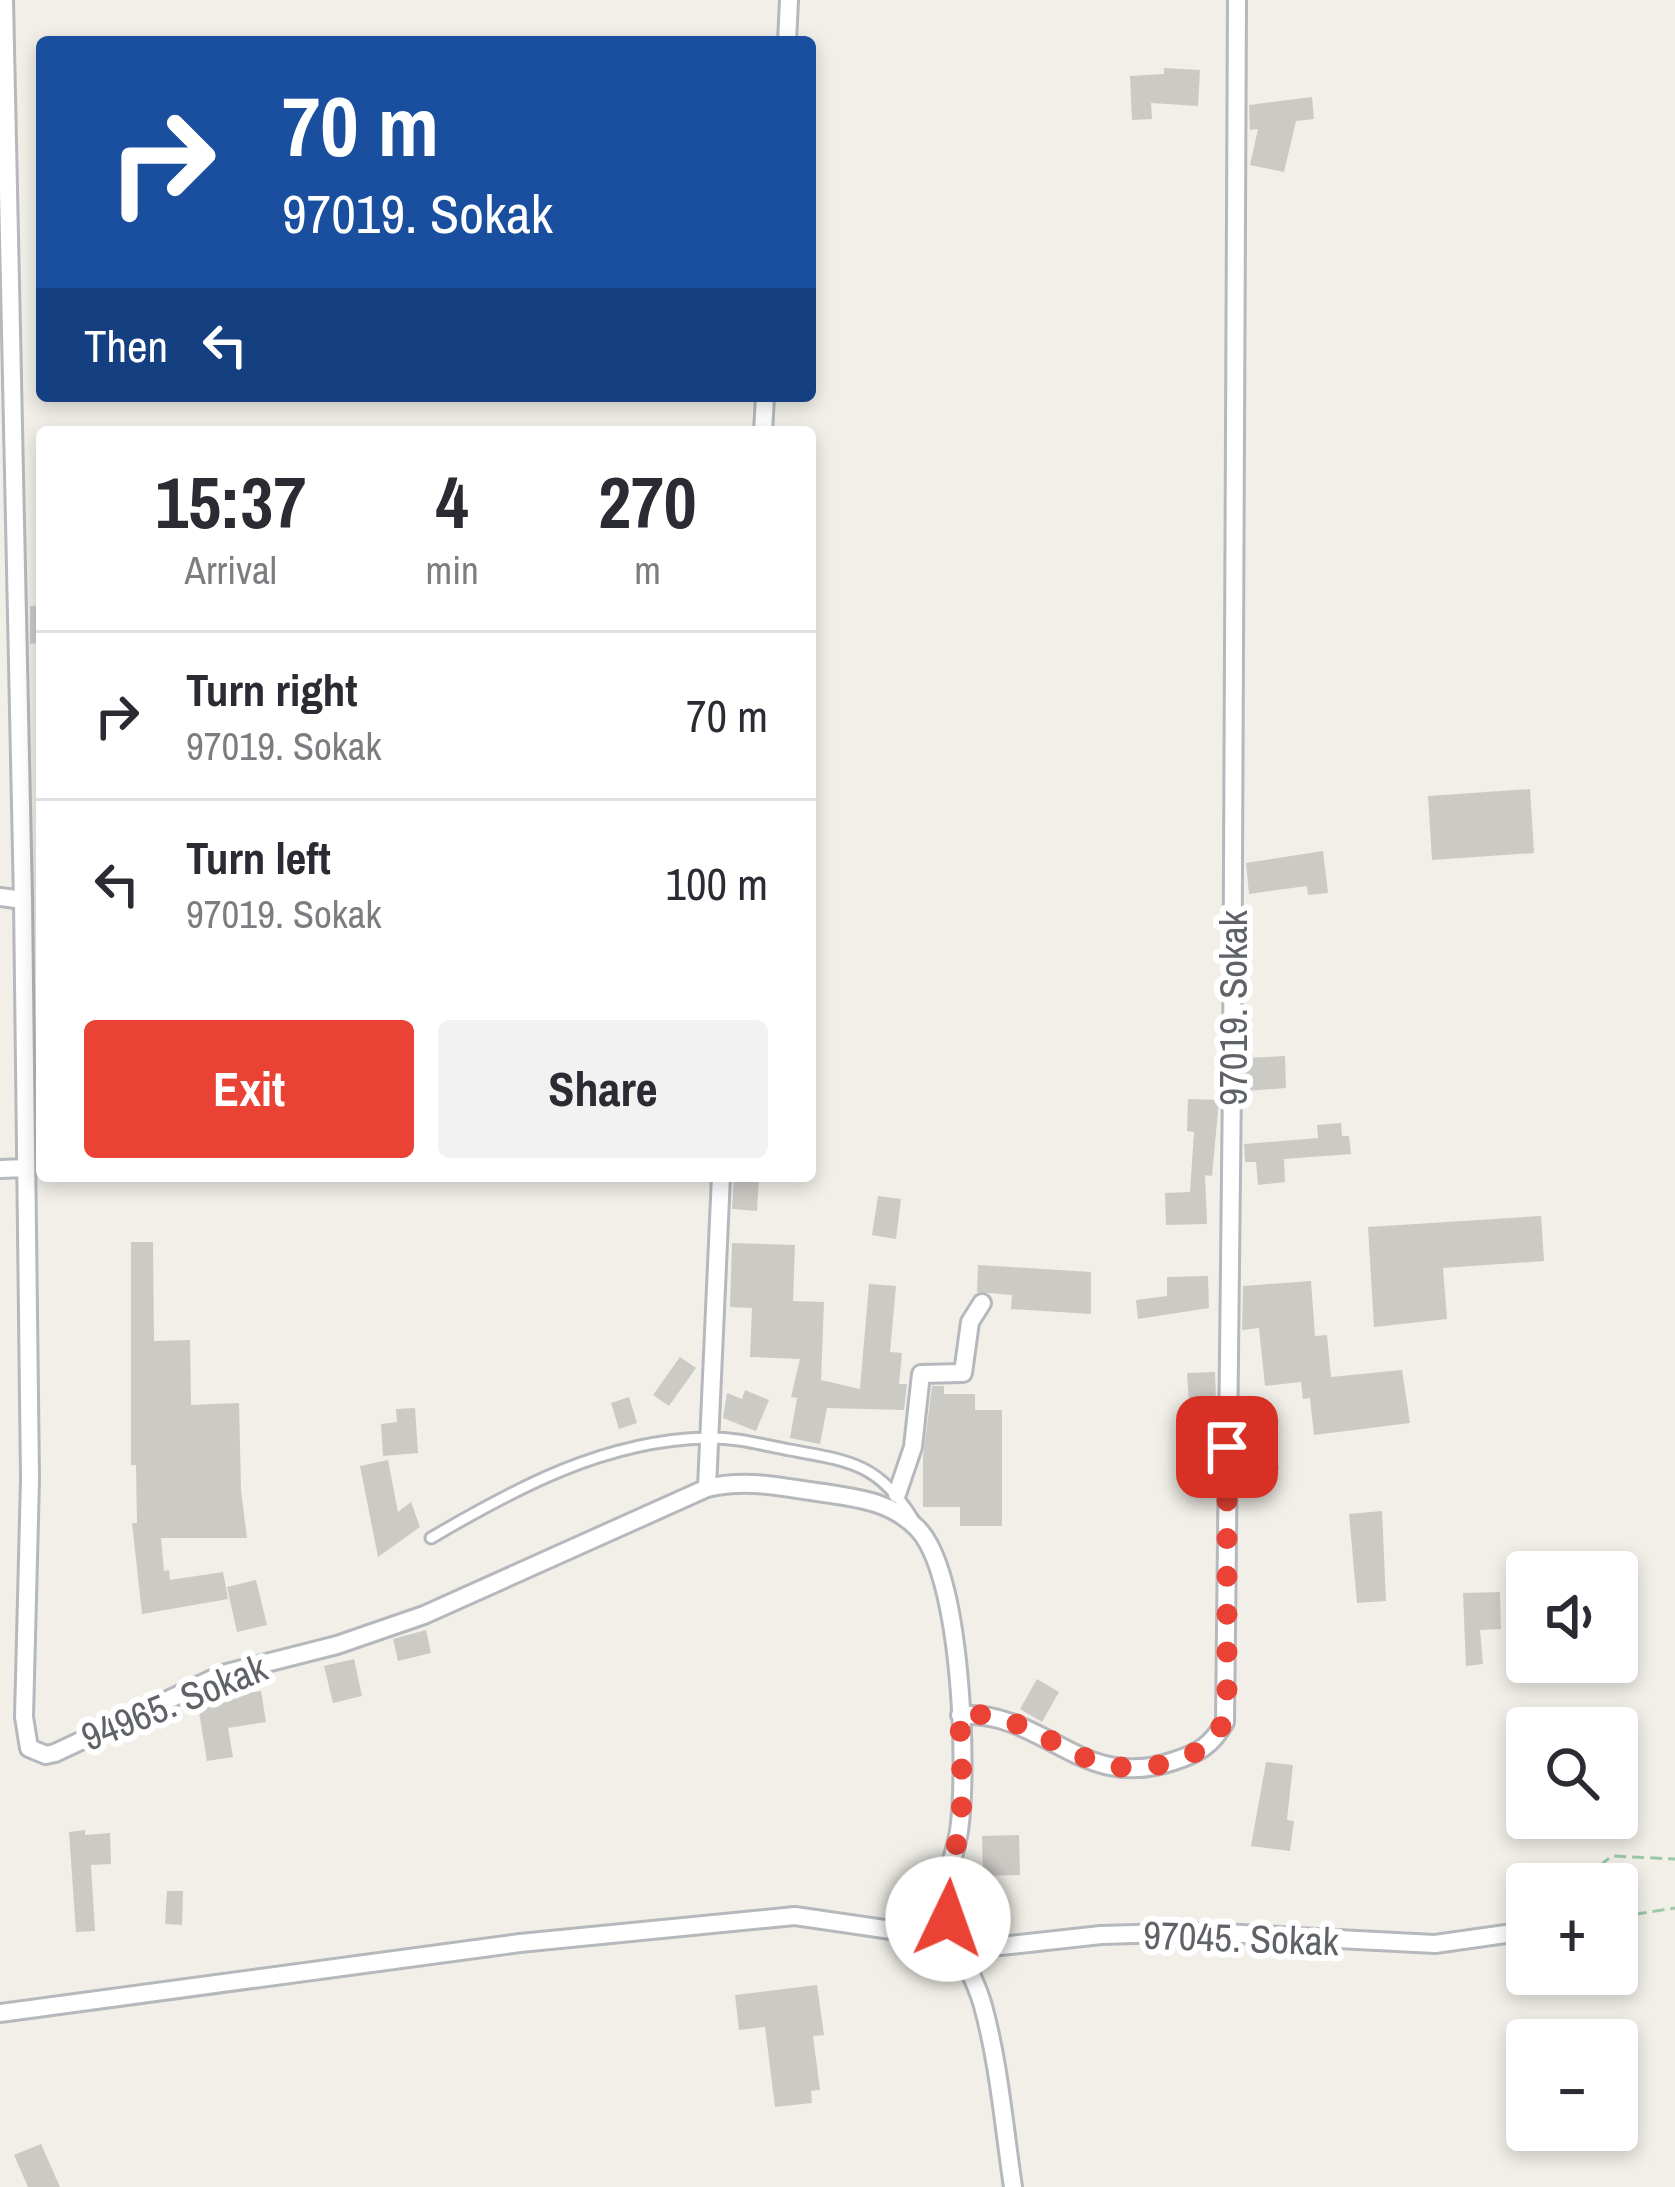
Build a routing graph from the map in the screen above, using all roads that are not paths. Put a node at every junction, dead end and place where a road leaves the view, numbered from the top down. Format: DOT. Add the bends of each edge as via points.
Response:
graph roads {
  1 [pos="4,0"];
  2 [pos="790,0"];
  3 [pos="1237,0"];
  4 [pos="787,36"];
  5 [pos="0,897"];
  6 [pos="23,900"];
  7 [pos="26,1168"];
  8 [pos="0,1169"];
  9 [pos="721,1182"];
  10 [pos="982,1303"];
  11 [pos="707,1438"];
  12 [pos="707,1488"];
  13 [pos="897,1494"];
  14 [pos="919,1529"];
  15 [pos="430,1538"];
  16 [pos="960,1714"];
  17 [pos="1506,1934"];
  18 [pos="955,1938"];
  19 [pos="0,2013"];
  20 [pos="1012,2187"];
  1 -- 6 [label="street, 94965. Sokak"];
  2 -- 4 [label="street"];
  3 -- 16 [label="street, 97019. Sokak" via="1225,1722 1203,1750 1125,1771 1004,1718"];
  5 -- 6 [label="street"];
  6 -- 7 [label="street, 94965. Sokak"];
  7 -- 8 [label="street"];
  7 -- 12 [label="street, 94965. Sokak" via="24,1717 25,1738 37,1753 55,1753 223,1674 424,1615"];
  9 -- 11 [label="street"];
  10 -- 13 [label="street" via="970,1322 962,1373 921,1374 913,1447"];
  11 -- 12 [label="street"];
  11 -- 13 [label="lane" via="853,1465"];
  11 -- 15 [label="lane" via="560,1470"];
  12 -- 14 [label="street, 94965. Sokak" via="757,1482 851,1497 881,1504"];
  13 -- 14 [label="lane"];
  14 -- 16 [label="street" via="950,1602"];
  16 -- 18 [label="street" via="961,1802 946,1900"];
  17 -- 18 [label="street, 97045. Sokak" via="1436,1944 1203,1932 1001,1946"];
  18 -- 19 [label="street, 97045. Sokak" via="795,1916 520,1943"];
  18 -- 20 [label="street" via="988,2028"];
}
